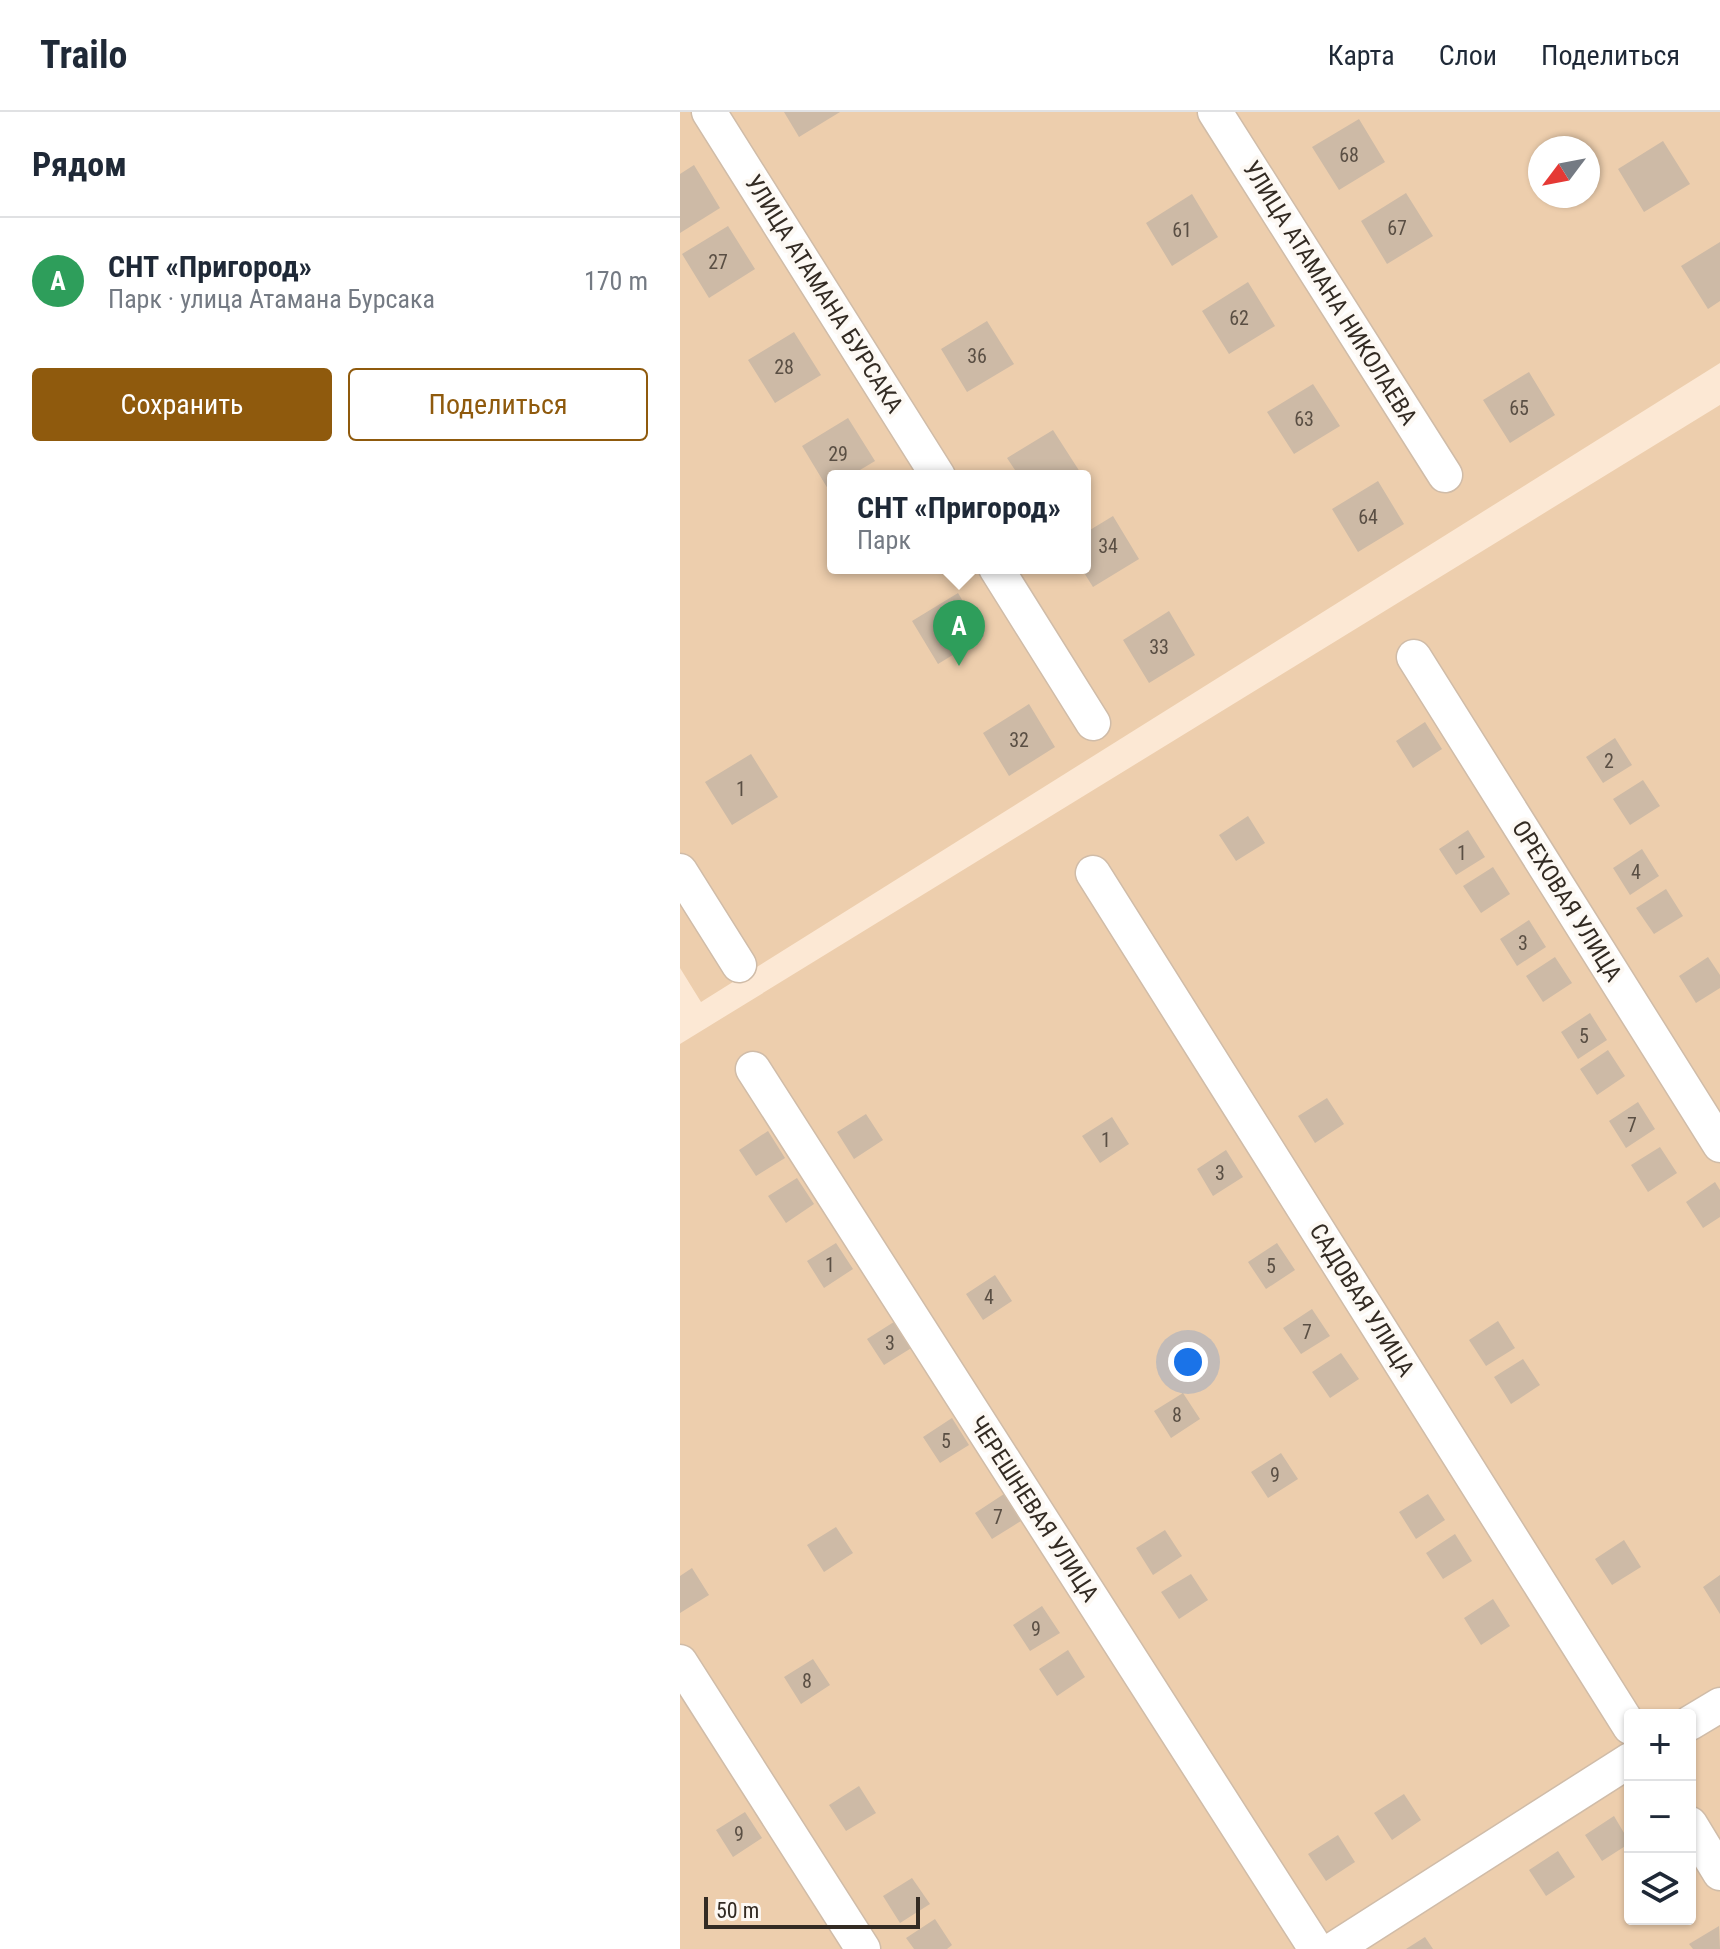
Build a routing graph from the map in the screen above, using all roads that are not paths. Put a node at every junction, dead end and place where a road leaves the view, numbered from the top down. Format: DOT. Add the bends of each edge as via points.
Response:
graph roads {
  1 [pos="709,112"];
  2 [pos="1215,112"];
  3 [pos="934,470"];
  4 [pos="1445,475"];
  5 [pos="1000,574"];
  6 [pos="1414,657"];
  7 [pos="1093,723"];
  8 [pos="680,871"];
  9 [pos="1093,873"];
  10 [pos="739,965"];
  11 [pos="753,1069"];
  12 [pos="1720,1145"];
  13 [pos="680,1662"];
  14 [pos="1720,1705"];
  15 [pos="1624,1717"];
  16 [pos="1696,1719"];
  17 [pos="1624,1764"];
  18 [pos="1696,1834"];
  19 [pos="1720,1873"];
  20 [pos="863,1949"];
  21 [pos="1316,1949"];
  22 [pos="1334,1949"];
  1 -- 3 [label="street, УЛИЦА АТАМАНА БУРСАКА"];
  2 -- 4 [label="street, УЛИЦА АТАМАНА НИКОЛАЕВА"];
  5 -- 7 [label="street"];
  6 -- 12 [label="street, ОРЕХОВАЯ УЛИЦА"];
  8 -- 10 [label="street"];
  9 -- 15 [label="street, САДОВАЯ УЛИЦА"];
  11 -- 21 [label="street, ЧЕРЕШНЕВАЯ УЛИЦА"];
  13 -- 20 [label="street"];
  14 -- 16 [label="street"];
  17 -- 22 [label="street"];
  18 -- 19 [label="street"];
}
